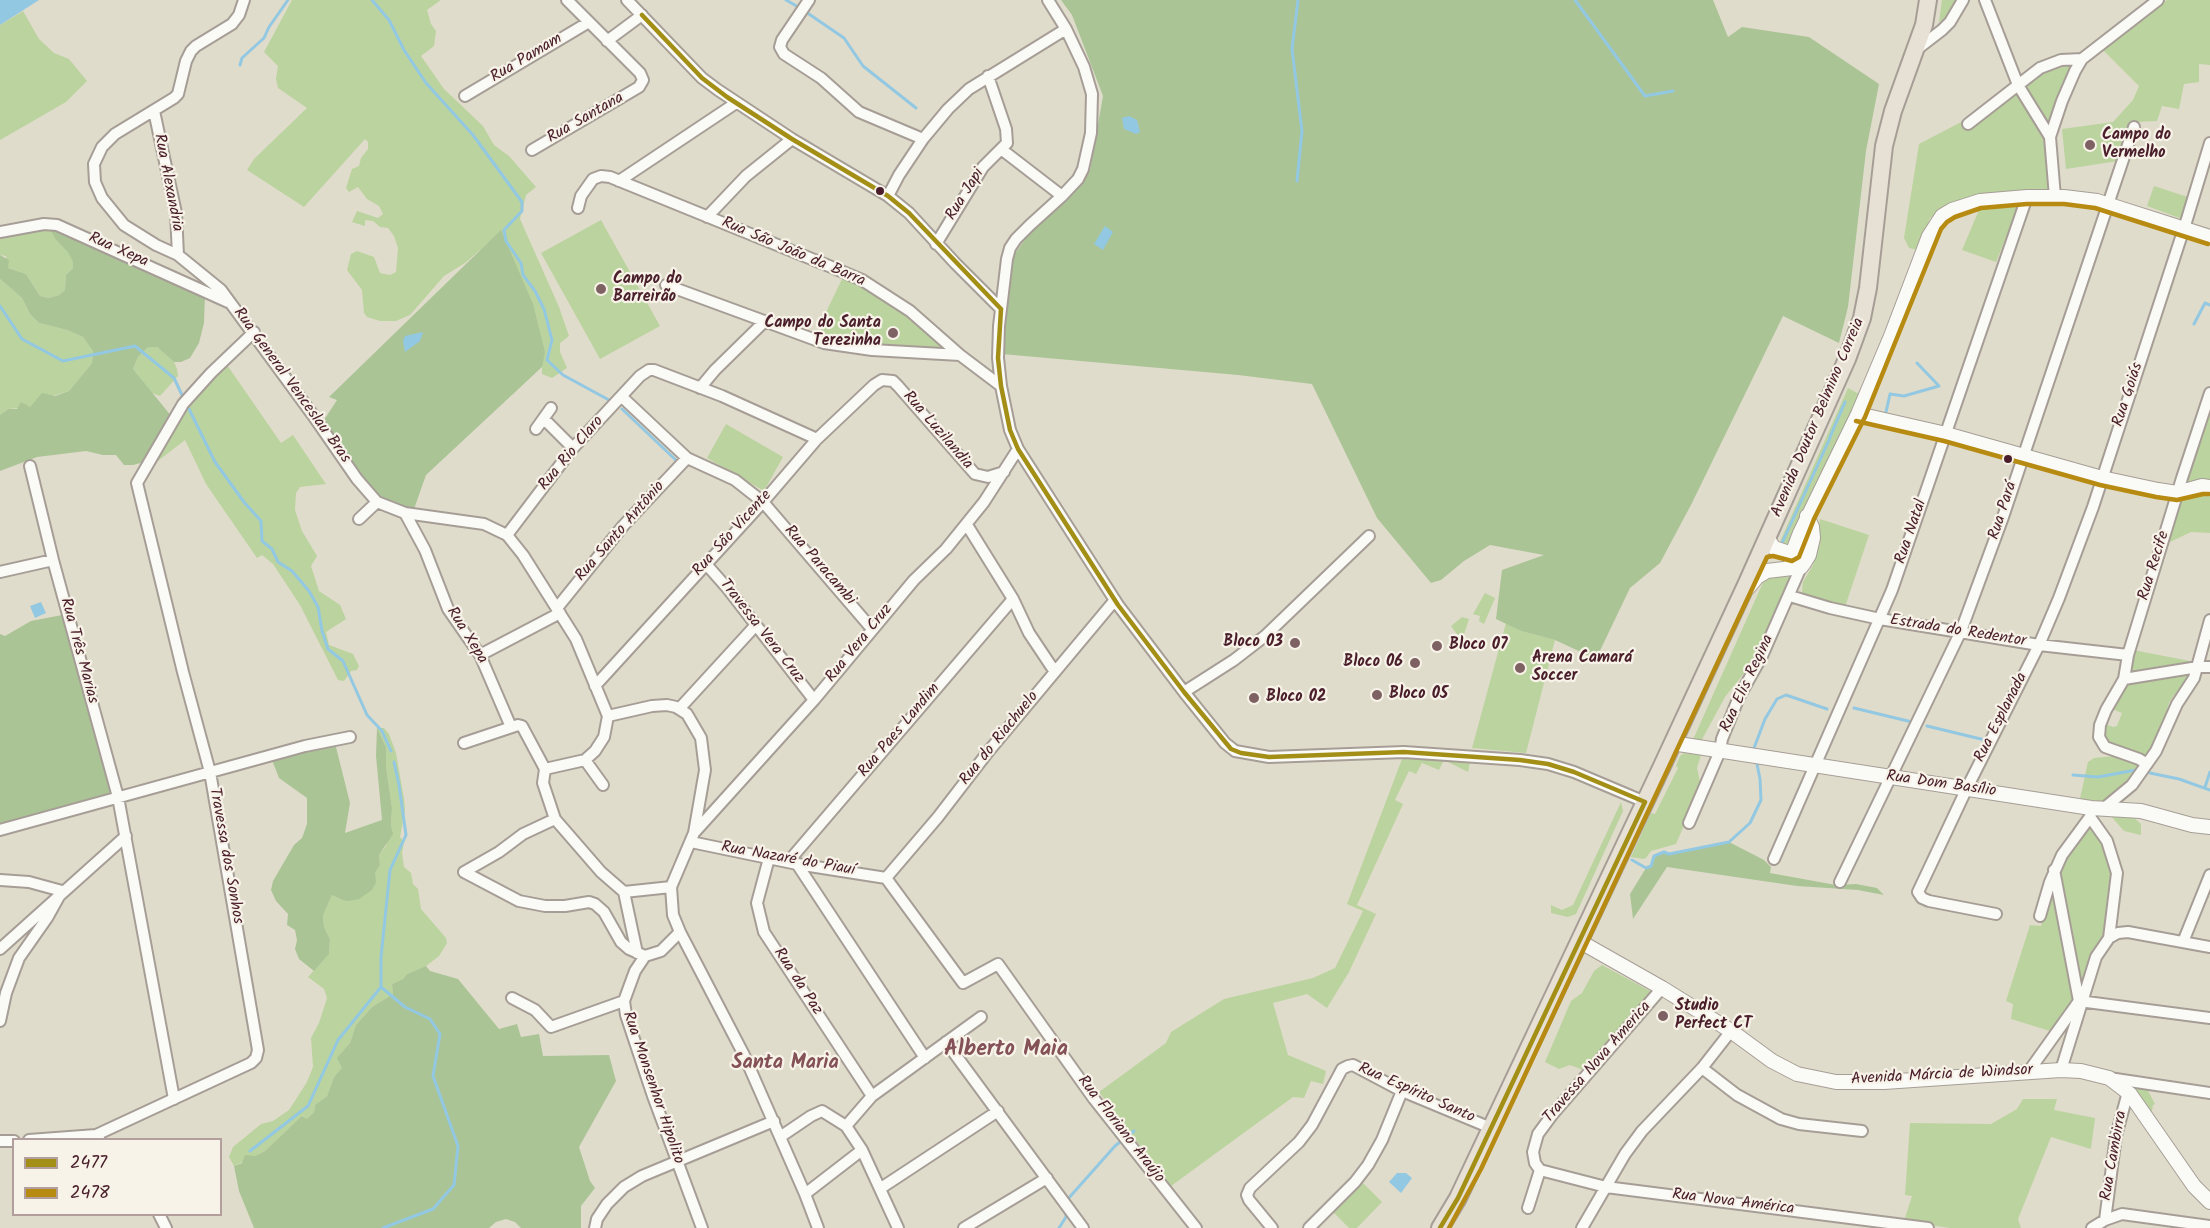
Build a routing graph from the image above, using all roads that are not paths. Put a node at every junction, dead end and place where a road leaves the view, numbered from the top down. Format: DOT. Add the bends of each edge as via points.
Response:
graph roads {
  1 [pos="244,0"];
  2 [pos="567,0"];
  3 [pos="627,0"];
  4 [pos="809,0"];
  5 [pos="1048,0"];
  6 [pos="1928,0"];
  7 [pos="1963,0"];
  8 [pos="1985,0"];
  9 [pos="2158,0"];
  10 [pos="642,15"];
  11 [pos="589,22"];
  12 [pos="1066,29"];
  13 [pos="607,41"];
  14 [pos="1915,50"];
  15 [pos="2082,59"];
  16 [pos="988,76"];
  17 [pos="2018,85"];
  18 [pos="465,96"];
  19 [pos="736,103"];
  20 [pos="154,111"];
  21 [pos="1968,124"];
  22 [pos="2134,127"];
  23 [pos="2050,137"];
  24 [pos="792,139"];
  25 [pos="922,139"];
  26 [pos="2210,143"];
  27 [pos="1001,149"];
  28 [pos="532,150"];
  29 [pos="619,181"];
  30 [pos="888,196"];
  31 [pos="1062,196"];
  32 [pos="2027,197"];
  33 [pos="2055,197"];
  34 [pos="2107,204"];
  35 [pos="578,208"];
  36 [pos="707,217"];
  37 [pos="2184,228"];
  38 [pos="0,232"];
  39 [pos="2210,237"];
  40 [pos="936,244"];
  41 [pos="177,255"];
  42 [pos="666,285"];
  43 [pos="231,303"];
  44 [pos="1001,309"];
  45 [pos="765,321"];
  46 [pos="254,332"];
  47 [pos="960,355"];
  48 [pos="874,385"];
  49 [pos="1001,387"];
  50 [pos="700,388"];
  51 [pos="2210,393"];
  52 [pos="622,397"];
  53 [pos="551,408"];
  54 [pos="1858,414"];
  55 [pos="544,419"];
  56 [pos="536,429"];
  57 [pos="1946,434"];
  58 [pos="817,439"];
  59 [pos="573,448"];
  60 [pos="1018,449"];
  61 [pos="2023,456"];
  62 [pos="687,458"];
  63 [pos="30,466"];
  64 [pos="1004,472"];
  65 [pos="2102,478"];
  66 [pos="2210,487"];
  67 [pos="2177,493"];
  68 [pos="377,502"];
  69 [pos="763,502"];
  70 [pos="405,513"];
  71 [pos="359,519"];
  72 [pos="967,525"];
  73 [pos="507,535"];
  74 [pos="1369,536"];
  75 [pos="1768,545"];
  76 [pos="53,560"];
  77 [pos="706,564"];
  78 [pos="1795,567"];
  79 [pos="1773,569"];
  80 [pos="1,570"];
  81 [pos="1790,596"];
  82 [pos="1013,599"];
  83 [pos="1740,599"];
  84 [pos="1115,600"];
  85 [pos="559,610"];
  86 [pos="1880,619"];
  87 [pos="2210,620"];
  88 [pos="756,625"];
  89 [pos="872,629"];
  90 [pos="1961,631"];
  91 [pos="2039,645"];
  92 [pos="480,655"];
  93 [pos="2128,655"];
  94 [pos="2198,667"];
  95 [pos="2210,667"];
  96 [pos="1055,672"];
  97 [pos="2124,679"];
  98 [pos="595,686"];
  99 [pos="1184,692"];
  100 [pos="814,700"];
  101 [pos="679,709"];
  102 [pos="608,716"];
  103 [pos="515,726"];
  104 [pos="350,737"];
  105 [pos="464,743"];
  106 [pos="1672,743"];
  107 [pos="1720,751"];
  108 [pos="585,760"];
  109 [pos="1815,764"];
  110 [pos="2147,765"];
  111 [pos="544,769"];
  112 [pos="210,772"];
  113 [pos="1892,778"];
  114 [pos="543,783"];
  115 [pos="531,785"];
  116 [pos="603,785"];
  117 [pos="1967,788"];
  118 [pos="118,797"];
  119 [pos="1645,802"];
  120 [pos="2095,811"];
  121 [pos="555,819"];
  122 [pos="1689,823"];
  123 [pos="2210,827"];
  124 [pos="0,830"];
  125 [pos="126,836"];
  126 [pos="692,837"];
  127 [pos="769,858"];
  128 [pos="1774,859"];
  129 [pos="792,863"];
  130 [pos="2054,870"];
  131 [pos="2210,875"];
  132 [pos="886,878"];
  133 [pos="0,880"];
  134 [pos="1840,882"];
  135 [pos="671,887"];
  136 [pos="63,891"];
  137 [pos="624,892"];
  138 [pos="1996,914"];
  139 [pos="2040,916"];
  140 [pos="680,932"];
  141 [pos="2109,938"];
  142 [pos="1580,942"];
  143 [pos="2183,942"];
  144 [pos="2210,947"];
  145 [pos="0,949"];
  146 [pos="641,955"];
  147 [pos="1662,988"];
  148 [pos="512,998"];
  149 [pos="624,1001"];
  150 [pos="2081,1001"];
  151 [pos="981,1017"];
  152 [pos="2210,1018"];
  153 [pos="0,1021"];
  154 [pos="1731,1031"];
  155 [pos="946,1042"];
  156 [pos="925,1058"];
  157 [pos="1702,1068"];
  158 [pos="2061,1070"];
  159 [pos="2029,1071"];
  160 [pos="2109,1078"];
  161 [pos="1402,1090"];
  162 [pos="2128,1092"];
  163 [pos="2210,1093"];
  164 [pos="872,1096"];
  165 [pos="174,1099"];
  166 [pos="998,1111"];
  167 [pos="774,1121"];
  168 [pos="846,1126"];
  169 [pos="1491,1128"];
  170 [pos="1862,1131"];
  171 [pos="99,1137"];
  172 [pos="780,1137"];
  173 [pos="76,1138"];
  174 [pos="862,1150"];
  175 [pos="677,1160"];
  176 [pos="1540,1170"];
  177 [pos="1047,1178"];
  178 [pos="1606,1187"];
  179 [pos="881,1188"];
  180 [pos="805,1194"];
  181 [pos="2210,1202"];
  182 [pos="1528,1208"];
  183 [pos="2105,1220"];
  184 [pos="2156,1223"];
  185 [pos="2210,1226"];
  186 [pos="595,1228"];
  187 [pos="702,1228"];
  188 [pos="818,1228"];
  189 [pos="898,1228"];
  190 [pos="964,1228"];
  191 [pos="1083,1228"];
  192 [pos="1196,1228"];
  193 [pos="1272,1228"];
  194 [pos="1309,1228"];
  195 [pos="1440,1228"];
  196 [pos="1582,1228"];
  197 [pos="1928,1228"];
  198 [pos="2092,1228"];
  1 -- 20 [label="street, Rua General Venceslau Bras" via="232,24 190,51 178,93"];
  2 -- 11 [label="street"];
  3 -- 10 [label="street"];
  4 -- 25 [label="street" via="782,40 781,51 821,78 859,112"];
  5 -- 12 [label="street"];
  6 -- 14 [label="main road, Avenida Doutor Belmino Correia"];
  7 -- 14 [label="street" via="1950,22"];
  8 -- 17 [label="street"];
  9 -- 15 [label="street"];
  10 -- 13 [label="street"];
  10 -- 19 [label="street" via="702,78"];
  11 -- 13 [label="street"];
  11 -- 18 [label="street, Rua Pamam"];
  12 -- 16 [label="street"];
  12 -- 31 [label="street" via="1087,74 1093,112 1083,169"];
  13 -- 28 [label="street, Rua Santana" via="640,73 643,80 639,87"];
  14 -- 75 [label="main road, Avenida Doutor Belmino Correia" via="1884,146 1862,318"];
  15 -- 17 [label="street" via="2050,63"];
  15 -- 23 [label="street" via="2068,85"];
  16 -- 25 [label="street" via="948,109"];
  16 -- 27 [label="street" via="1006,129 1007,143"];
  17 -- 21 [label="street"];
  17 -- 23 [label="street"];
  19 -- 24 [label="street"];
  19 -- 29 [label="street"];
  20 -- 41 [label="street, Rua Alexandria" via="176,213"];
  20 -- 41 [label="street, Rua General Venceslau Bras" via="115,134 102,147 94,164 96,182 102,198 124,225"];
  22 -- 34 [label="street, Rua Pará"];
  23 -- 33 [label="street"];
  24 -- 30 [label="street"];
  24 -- 36 [label="street" via="746,176"];
  25 -- 30 [label="street"];
  26 -- 37 [label="street, Rua Goiás"];
  27 -- 31 [label="street"];
  27 -- 40 [label="street, Rua Japi" via="983,167"];
  29 -- 35 [label="street, Rua São João da Barra" via="595,177 581,196"];
  29 -- 36 [label="street, Rua São João da Barra"];
  30 -- 40 [label="street"];
  31 -- 44 [label="street" via="1010,249"];
  32 -- 33 [label="street"];
  32 -- 54 [label="street" via="1980,201 1942,216 1929,236"];
  32 -- 57 [label="street, Rua Natal"];
  33 -- 34 [label="street"];
  34 -- 37 [label="street"];
  34 -- 61 [label="street, Rua Pará"];
  36 -- 47 [label="street, Rua São João da Barra" via="862,280 910,310"];
  37 -- 39 [label="street"];
  37 -- 65 [label="street, Rua Goiás"];
  38 -- 43 [label="street, Rua Xepa" via="57,225"];
  40 -- 44 [label="street"];
  41 -- 43 [label="street, Rua General Venceslau Bras" via="221,290"];
  42 -- 45 [label="street"];
  43 -- 46 [label="street, Rua General Venceslau Bras"];
  44 -- 49 [label="street"];
  45 -- 47 [label="street" via="824,343"];
  45 -- 50 [label="street"];
  46 -- 68 [label="street, Rua General Venceslau Bras"];
  46 -- 112 [label="street, Travessa dos Sonhos" via="183,404 137,483"];
  47 -- 49 [label="street, Rua São João da Barra"];
  48 -- 58 [label="street, Rua São Vicente"];
  48 -- 64 [label="street, Rua Luzilandia" via="882,380 892,381 975,474 988,477"];
  49 -- 60 [label="street"];
  50 -- 52 [label="street, Rua Rio Claro" via="649,370"];
  50 -- 58 [label="street"];
  51 -- 67 [label="street, Rua Recife"];
  52 -- 59 [label="street, Rua Rio Claro"];
  52 -- 62 [label="street, Rua Paracambi"];
  53 -- 55 [label="street"];
  54 -- 57 [label="street"];
  54 -- 78 [label="street" via="1807,516 1812,527 1809,555"];
  55 -- 56 [label="street"];
  55 -- 59 [label="street"];
  57 -- 61 [label="street"];
  57 -- 86 [label="street, Rua Natal"];
  58 -- 69 [label="street, Rua São Vicente"];
  59 -- 73 [label="street, Rua Rio Claro"];
  60 -- 64 [label="street, Rua Vera Cruz"];
  60 -- 84 [label="street"];
  61 -- 65 [label="street"];
  61 -- 90 [label="street, Rua Pará"];
  62 -- 69 [label="street, Rua Paracambi" via="735,480"];
  62 -- 85 [label="street, Rua Santo Antônio" via="623,526"];
  63 -- 76 [label="street, Rua Três Marias"];
  64 -- 72 [label="street, Rua Vera Cruz"];
  65 -- 67 [label="street"];
  65 -- 91 [label="street, Rua Goiás" via="2060,598"];
  66 -- 67 [label="street"];
  67 -- 93 [label="street, Rua Recife"];
  68 -- 70 [label="street, Rua General Venceslau Bras"];
  68 -- 71 [label="street"];
  69 -- 77 [label="street, Rua São Vicente"];
  69 -- 89 [label="street, Rua Paracambi"];
  70 -- 73 [label="street, Rua General Venceslau Bras" via="483,524"];
  70 -- 92 [label="street, Rua Xepa" via="425,550 448,609"];
  72 -- 82 [label="street"];
  72 -- 89 [label="street, Rua Vera Cruz"];
  73 -- 85 [label="street"];
  74 -- 99 [label="street" via="1265,636"];
  75 -- 78 [label="street"];
  75 -- 79 [label="street" via="1763,560"];
  75 -- 83 [label="main road, Avenida Doutor Belmino Correia"];
  76 -- 80 [label="street"];
  76 -- 118 [label="street, Rua Três Marias"];
  77 -- 88 [label="street, Travessa Vera Cruz"];
  77 -- 98 [label="street, Rua São Vicente"];
  78 -- 79 [label="street"];
  78 -- 81 [label="street, Rua Elis Regina"];
  79 -- 83 [label="street, Avenida Doutor Belmino Correia" via="1757,577"];
  81 -- 86 [label="street, Estrada do Redentor"];
  81 -- 107 [label="street, Rua Elis Regina" via="1739,697"];
  82 -- 96 [label="street" via="1029,633"];
  82 -- 129 [label="street, Rua Paes Landim"];
  83 -- 106 [label="main road, Avenida Doutor Belmino Correia"];
  84 -- 96 [label="street, Rua do Riachuelo"];
  84 -- 99 [label="street"];
  85 -- 92 [label="street"];
  85 -- 98 [label="street"];
  86 -- 90 [label="street, Estrada do Redentor"];
  86 -- 109 [label="street, Rua Natal"];
  87 -- 94 [label="street"];
  88 -- 100 [label="street, Travessa Vera Cruz"];
  88 -- 101 [label="street"];
  89 -- 100 [label="street, Rua Vera Cruz"];
  90 -- 91 [label="street, Estrada do Redentor"];
  90 -- 113 [label="street, Rua Pará"];
  91 -- 93 [label="street, Estrada do Redentor"];
  91 -- 117 [label="street, Rua Esplanada"];
  92 -- 103 [label="street, Rua Xepa"];
  93 -- 97 [label="street, Rua Recife"];
  94 -- 95 [label="street"];
  94 -- 97 [label="street"];
  94 -- 110 [label="street"];
  96 -- 132 [label="street, Rua do Riachuelo"];
  97 -- 110 [label="street, Rua Recife" via="2102,718 2099,736 2109,749"];
  98 -- 102 [label="street"];
  99 -- 119 [label="street" via="1225,743 1241,753 1269,757 1404,752 1520,760 1574,772"];
  100 -- 126 [label="street, Rua Vera Cruz"];
  101 -- 102 [label="street" via="652,706"];
  101 -- 126 [label="street" via="695,725 704,751 703,790"];
  102 -- 108 [label="street" via="604,737"];
  103 -- 105 [label="street"];
  103 -- 111 [label="street, Rua Xepa" via="522,726"];
  104 -- 112 [label="street"];
  106 -- 107 [label="street, Rua Dom Basílio"];
  106 -- 119 [label="main road, Avenida Doutor Belmino Correia"];
  107 -- 109 [label="street, Rua Dom Basílio"];
  107 -- 122 [label="street, Rua Elis Regina"];
  108 -- 111 [label="street"];
  108 -- 116 [label="street"];
  109 -- 113 [label="street, Rua Dom Basílio"];
  109 -- 128 [label="street, Rua Natal"];
  110 -- 120 [label="street" via="2132,785"];
  111 -- 114 [label="street"];
  112 -- 118 [label="street"];
  112 -- 165 [label="street, Travessa dos Sonhos" via="258,1050 251,1063"];
  113 -- 117 [label="street, Rua Dom Basílio"];
  113 -- 134 [label="street, Rua Pará"];
  114 -- 115 [label="street"];
  114 -- 121 [label="street"];
  117 -- 120 [label="street, Rua Dom Basílio"];
  117 -- 138 [label="street, Rua Esplanada" via="1919,896"];
  118 -- 124 [label="street"];
  118 -- 125 [label="street, Rua Três Marias"];
  119 -- 142 [label="main road, Avenida Doutor Belmino Correia"];
  120 -- 123 [label="street, Rua Dom Basílio" via="2141,812"];
  120 -- 130 [label="street"];
  120 -- 141 [label="street" via="2117,873"];
  121 -- 137 [label="street"];
  121 -- 146 [label="street" via="523,834 464,872 519,902 545,906 595,904 621,942"];
  125 -- 136 [label="street"];
  125 -- 165 [label="street, Rua Três Marias"];
  126 -- 127 [label="street, Rua Nazaré do Piauí"];
  126 -- 135 [label="street"];
  127 -- 129 [label="street, Rua Nazaré do Piauí"];
  127 -- 164 [label="street, Rua da Paz" via="756,903 764,932"];
  129 -- 132 [label="street, Rua Nazaré do Piauí"];
  129 -- 156 [label="street"];
  130 -- 139 [label="street"];
  130 -- 150 [label="street"];
  131 -- 143 [label="street"];
  132 -- 192 [label="street, Rua Floriano Araújo" via="963,983 998,964 1094,1099"];
  133 -- 136 [label="street"];
  135 -- 137 [label="street"];
  135 -- 140 [label="street" via="673,915"];
  136 -- 145 [label="street"];
  136 -- 153 [label="street" via="20,958"];
  137 -- 146 [label="street"];
  140 -- 146 [label="street" via="661,951"];
  140 -- 167 [label="street"];
  141 -- 143 [label="street" via="2128,933"];
  141 -- 150 [label="street" via="2096,957"];
  142 -- 147 [label="street, Avenida Márcia de Windsor"];
  142 -- 169 [label="main road, Avenida Doutor Belmino Correia"];
  143 -- 144 [label="street"];
  146 -- 149 [label="street, Rua Monsenhor Hipolito"];
  147 -- 154 [label="street, Avenida Márcia de Windsor"];
  147 -- 176 [label="street, Travessa Nova America" via="1538,1134 1533,1152"];
  148 -- 149 [label="street" via="535,1010 551,1027"];
  149 -- 175 [label="street, Rua Monsenhor Hipolito" via="637,1050"];
  150 -- 152 [label="street"];
  150 -- 158 [label="street"];
  150 -- 159 [label="street"];
  151 -- 155 [label="street"];
  154 -- 157 [label="street"];
  154 -- 159 [label="street, Avenida Márcia de Windsor" via="1797,1074 1836,1082"];
  155 -- 156 [label="street"];
  155 -- 166 [label="street"];
  156 -- 164 [label="street"];
  157 -- 170 [label="street" via="1737,1095 1781,1119"];
  157 -- 178 [label="street" via="1642,1131"];
  158 -- 159 [label="street, Avenida Márcia de Windsor"];
  158 -- 160 [label="street, Avenida Márcia de Windsor"];
  160 -- 162 [label="street, Avenida Márcia de Windsor"];
  160 -- 163 [label="street"];
  161 -- 169 [label="street, Rua Espírito Santo"];
  161 -- 193 [label="street, Rua Espírito Santo" via="1353,1065 1342,1069 1299,1142 1250,1188 1249,1200"];
  161 -- 194 [label="street" via="1368,1165"];
  162 -- 181 [label="street, Avenida Márcia de Windsor" via="2194,1186"];
  162 -- 183 [label="street, Rua Cambirra" via="2116,1136"];
  164 -- 168 [label="street"];
  165 -- 171 [label="street, Travessa dos Sonhos"];
  166 -- 177 [label="street"];
  166 -- 179 [label="street"];
  167 -- 172 [label="street"];
  167 -- 175 [label="street"];
  168 -- 172 [label="street" via="822,1111"];
  168 -- 174 [label="street"];
  169 -- 195 [label="main road, Avenida Doutor Belmino Correia"];
  171 -- 173 [label="street"];
  172 -- 180 [label="street"];
  174 -- 179 [label="street"];
  174 -- 180 [label="street"];
  175 -- 186 [label="street" via="624,1187 607,1204"];
  175 -- 187 [label="street, Rua Monsenhor Hipolito"];
  176 -- 178 [label="street, Rua Nova América"];
  176 -- 182 [label="street, Travessa Nova America"];
  177 -- 190 [label="street"];
  177 -- 191 [label="street"];
  178 -- 196 [label="street"];
  178 -- 197 [label="street, Rua Nova América"];
  179 -- 189 [label="street"];
  180 -- 188 [label="street"];
  183 -- 184 [label="street" via="2122,1214"];
  183 -- 198 [label="street"];
  184 -- 185 [label="street"];
}
